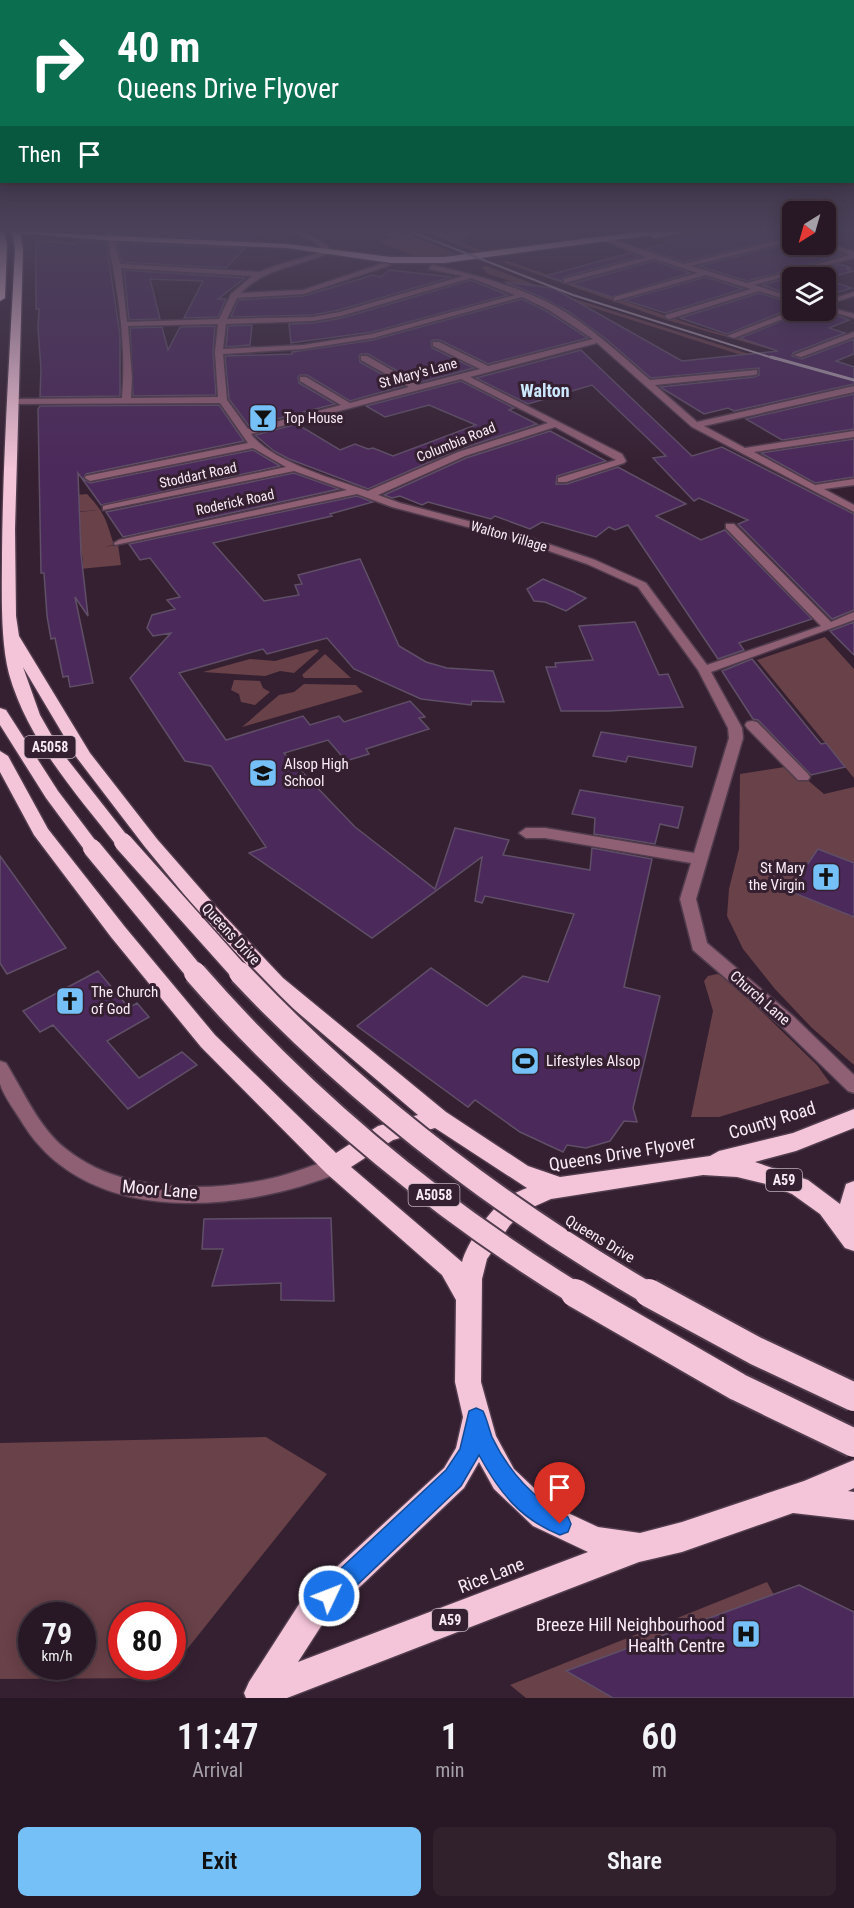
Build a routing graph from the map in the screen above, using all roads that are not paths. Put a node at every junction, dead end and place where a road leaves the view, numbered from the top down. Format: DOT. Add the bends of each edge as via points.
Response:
graph roads {
  1 [pos="11,310"];
  2 [pos="122,310"];
  3 [pos="228,310"];
  4 [pos="354,310"];
  5 [pos="467,310"];
  6 [pos="555,310"];
  7 [pos="691,310"];
  8 [pos="836,311"];
  9 [pos="854,316"];
  10 [pos="669,317"];
  11 [pos="782,318"];
  12 [pos="222,323"];
  13 [pos="123,324"];
  14 [pos="854,334"];
  15 [pos="731,336"];
  16 [pos="599,340"];
  17 [pos="436,344"];
  18 [pos="219,352"];
  19 [pos="798,355"];
  20 [pos="364,358"];
  21 [pos="487,369"];
  22 [pos="754,372"];
  23 [pos="462,376"];
  24 [pos="303,379"];
  25 [pos="649,383"];
  26 [pos="417,388"];
  27 [pos="851,389"];
  28 [pos="126,400"];
  29 [pos="223,400"];
  30 [pos="14,402"];
  31 [pos="349,406"];
  32 [pos="557,424"];
  33 [pos="695,425"];
  34 [pos="244,433"];
  35 [pos="854,434"];
  36 [pos="254,445"];
  37 [pos="743,451"];
  38 [pos="295,468"];
  39 [pos="90,478"];
  40 [pos="562,480"];
  41 [pos="854,482"];
  42 [pos="813,488"];
  43 [pos="358,491"];
  44 [pos="369,495"];
  45 [pos="107,508"];
  46 [pos="854,509"];
  47 [pos="730,526"];
  48 [pos="119,543"];
  49 [pos="854,616"];
  50 [pos="829,627"];
  51 [pos="11,635"];
  52 [pos="704,670"];
  53 [pos="0,713"];
  54 [pos="752,725"];
  55 [pos="0,756"];
  56 [pos="803,777"];
  57 [pos="526,833"];
  58 [pos="700,859"];
  59 [pos="688,899"];
  60 [pos="0,1068"];
  61 [pos="854,1086"];
  62 [pos="438,1118"];
  63 [pos="854,1118"];
  64 [pos="703,1165"];
  65 [pos="334,1166"];
  66 [pos="561,1188"];
  67 [pos="854,1191"];
  68 [pos="851,1236"];
  69 [pos="469,1298"];
  70 [pos="854,1397"];
  71 [pos="476,1418"];
  72 [pos="854,1443"];
  73 [pos="854,1474"];
  74 [pos="790,1500"];
  75 [pos="854,1506"];
  76 [pos="640,1548"];
  77 [pos="257,1695"];
  1 -- 30 [label="highway, Queens Drive / A5058"];
  2 -- 13 [label="street"];
  3 -- 12 [label="street, Walton Village"];
  4 -- 12 [label="street" via="283,321"];
  5 -- 18 [label="street" via="373,336 303,347"];
  6 -- 16 [label="street"];
  7 -- 10 [label="street"];
  8 -- 9 [label="street"];
  11 -- 15 [label="street"];
  12 -- 13 [label="street"];
  12 -- 18 [label="street, Walton Village"];
  13 -- 28 [label="street"];
  14 -- 19 [label="street"];
  16 -- 21 [label="street, St Mary's Lane"];
  16 -- 25 [label="street"];
  17 -- 21 [label="street"];
  18 -- 29 [label="street, Walton Village"];
  20 -- 26 [label="street"];
  21 -- 23 [label="street, St Mary's Lane"];
  22 -- 25 [label="street"];
  23 -- 26 [label="street, St Mary's Lane"];
  23 -- 32 [label="street"];
  24 -- 31 [label="street"];
  25 -- 33 [label="street"];
  26 -- 31 [label="street, St Mary's Lane"];
  27 -- 33 [label="street"];
  28 -- 29 [label="street"];
  28 -- 30 [label="street"];
  29 -- 34 [label="street, Walton Village"];
  30 -- 51 [label="highway, Queens Drive / A5058" via="9,529"];
  31 -- 34 [label="street, St Mary's Lane"];
  32 -- 40 [label="street" via="619,456 621,461"];
  32 -- 44 [label="street, Columbia Road" via="513,434"];
  33 -- 37 [label="street"];
  34 -- 36 [label="street, Walton Village"];
  35 -- 37 [label="street"];
  36 -- 38 [label="street, Walton Village"];
  36 -- 39 [label="street"];
  37 -- 42 [label="street"];
  38 -- 43 [label="street, Walton Village"];
  38 -- 45 [label="street, Stoddart Road"];
  41 -- 42 [label="street"];
  42 -- 46 [label="street"];
  43 -- 44 [label="street, Walton Village"];
  43 -- 48 [label="street, Roderick Road"];
  44 -- 52 [label="street, Walton Village" via="521,538 642,585"];
  47 -- 50 [label="street"];
  49 -- 50 [label="street"];
  50 -- 52 [label="street"];
  51 -- 62 [label="highway" via="83,755 212,915 276,982"];
  51 -- 70 [label="highway, Queens Drive / A5058, bridge" via="16,673 32,715 53,752 181,911 283,1018 351,1081 479,1184 548,1232 725,1335"];
  52 -- 58 [label="street, Walton Village" via="735,728 736,738"];
  53 -- 72 [label="highway, A5058, bridge" via="92,848 181,957 297,1077 408,1175 555,1281 711,1371"];
  54 -- 56 [label="street"];
  55 -- 65 [label="highway" via="40,831 118,932 208,1041"];
  57 -- 58 [label="street"];
  58 -- 59 [label="street, Walton Village"];
  59 -- 61 [label="street, Church Lane" via="699,946 787,1021"];
  60 -- 65 [label="street, Moor Lane" via="39,1132 59,1155 85,1173 112,1184 148,1191 194,1193 253,1190 305,1179"];
  62 -- 65 [label="highway" via="386,1133"];
  62 -- 66 [label="highway" via="520,1173"];
  63 -- 64 [label="highway, County Road / A59" via="796,1142"];
  64 -- 66 [label="highway, Queens Drive Flyover / A59"];
  64 -- 68 [label="highway, Queens Drive Flyover / A59" via="737,1167 800,1187 828,1207"];
  65 -- 69 [label="highway" via="451,1267"];
  66 -- 69 [label="highway, Queens Drive Flyover / A59" via="548,1189 516,1204 502,1218 476,1255 469,1279"];
  67 -- 68 [label="highway, A59"];
  69 -- 71 [label="highway, Queens Drive Flyover / A59" via="468,1382"];
  71 -- 76 [label="highway, Queens Drive Flyover / A59" via="483,1441 504,1479 543,1516 596,1541"];
  71 -- 77 [label="highway, Rice Lane / A59" via="469,1453 454,1478 314,1609"];
  73 -- 74 [label="highway, Queens Drive Flyover / A59"];
  74 -- 75 [label="highway"];
  74 -- 76 [label="highway, Queens Drive Flyover / A59"];
  76 -- 77 [label="highway, Rice Lane / A59"];
}
